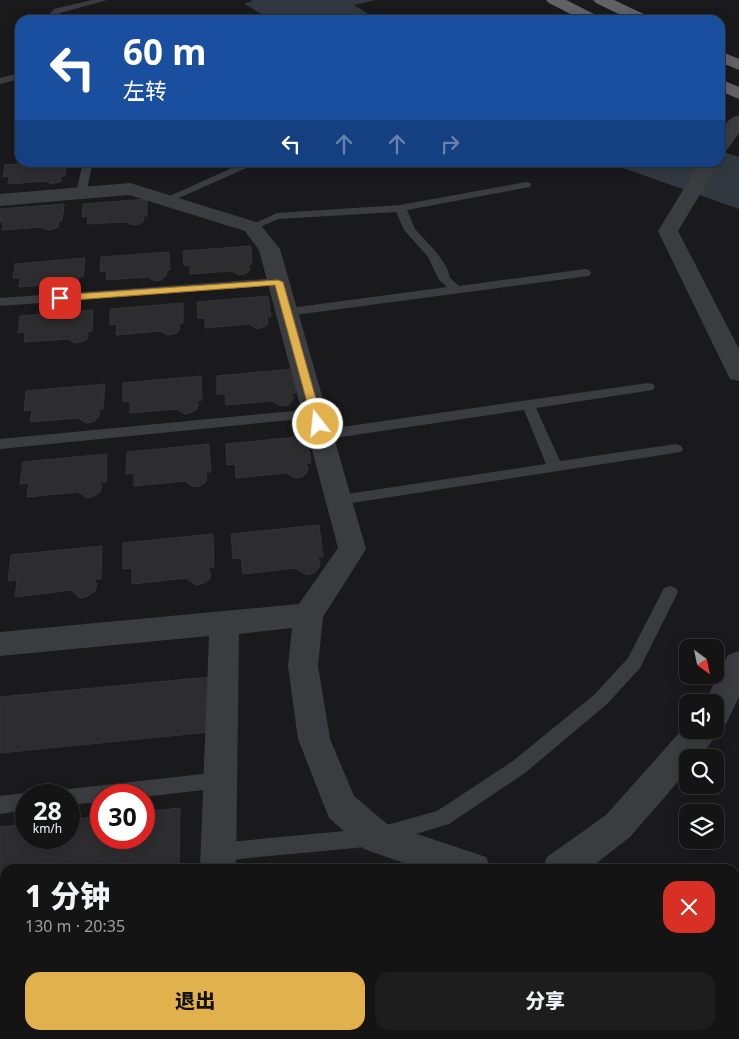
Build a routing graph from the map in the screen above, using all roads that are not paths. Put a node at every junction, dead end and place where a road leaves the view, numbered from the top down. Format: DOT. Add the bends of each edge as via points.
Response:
graph roads {
  1 [pos="102,0"];
  2 [pos="554,0"];
  3 [pos="601,0"];
  4 [pos="53,15"];
  5 [pos="584,15"];
  6 [pos="633,15"];
  7 [pos="725,58"];
  8 [pos="739,65"];
  9 [pos="15,77"];
  10 [pos="0,81"];
  11 [pos="725,87"];
  12 [pos="739,94"];
  13 [pos="739,120"];
  14 [pos="725,139"];
  15 [pos="87,167"];
  16 [pos="242,167"];
  17 [pos="702,175"];
  18 [pos="526,185"];
  19 [pos="81,193"];
  20 [pos="0,200"];
  21 [pos="166,200"];
  22 [pos="400,208"];
  23 [pos="252,227"];
  24 [pos="585,273"];
  25 [pos="278,282"];
  26 [pos="457,290"];
  27 [pos="0,302"];
  28 [pos="287,312"];
  29 [pos="739,373"];
  30 [pos="648,387"];
  31 [pos="528,404"];
  32 [pos="318,424"];
  33 [pos="0,444"];
  34 [pos="676,448"];
  35 [pos="555,467"];
  36 [pos="339,500"];
  37 [pos="670,592"];
  38 [pos="308,615"];
  39 [pos="224,623"];
  40 [pos="0,644"];
  41 [pos="739,664"];
  42 [pos="724,695"];
  43 [pos="694,739"];
  44 [pos="220,780"];
  45 [pos="80,796"];
  46 [pos="15,803"];
  47 [pos="0,805"];
  48 [pos="376,837"];
  49 [pos="218,860"];
  50 [pos="458,864"];
  51 [pos="567,864"];
  1 -- 4 [label="lane" via="57,11"];
  2 -- 5 [label="highway"];
  3 -- 6 [label="highway"];
  7 -- 8 [label="highway"];
  9 -- 10 [label="lane"];
  11 -- 12 [label="highway"];
  13 -- 14 [label="street"];
  15 -- 19 [label="lane"];
  16 -- 21 [label="lane"];
  17 -- 29 [label="street" via="668,231"];
  18 -- 22 [label="lane"];
  19 -- 20 [label="street"];
  19 -- 21 [label="street" via="130,189"];
  21 -- 23 [label="street"];
  22 -- 23 [label="lane" via="277,216"];
  22 -- 26 [label="lane" via="410,230 433,255 445,280"];
  23 -- 25 [label="street" via="269,249"];
  24 -- 26 [label="lane"];
  25 -- 27 [label="lane"];
  25 -- 28 [label="street"];
  26 -- 28 [label="lane"];
  28 -- 32 [label="street"];
  30 -- 31 [label="lane"];
  31 -- 32 [label="lane"];
  31 -- 35 [label="lane"];
  32 -- 33 [label="lane"];
  32 -- 36 [label="street"];
  34 -- 35 [label="lane"];
  35 -- 36 [label="lane"];
  36 -- 38 [label="street" via="352,549"];
  37 -- 48 [label="lane" via="634,663 602,699 519,767 442,818"];
  38 -- 39 [label="street"];
  38 -- 48 [label="street" via="302,666 314,739 341,807"];
  39 -- 40 [label="street"];
  39 -- 44 [label="street"];
  41 -- 42 [label="street"];
  43 -- 51 [label="street" via="618,826"];
  44 -- 45 [label="lane"];
  44 -- 49 [label="street"];
  46 -- 47 [label="lane"];
  48 -- 49 [label="lane"];
  48 -- 50 [label="street"];
}
